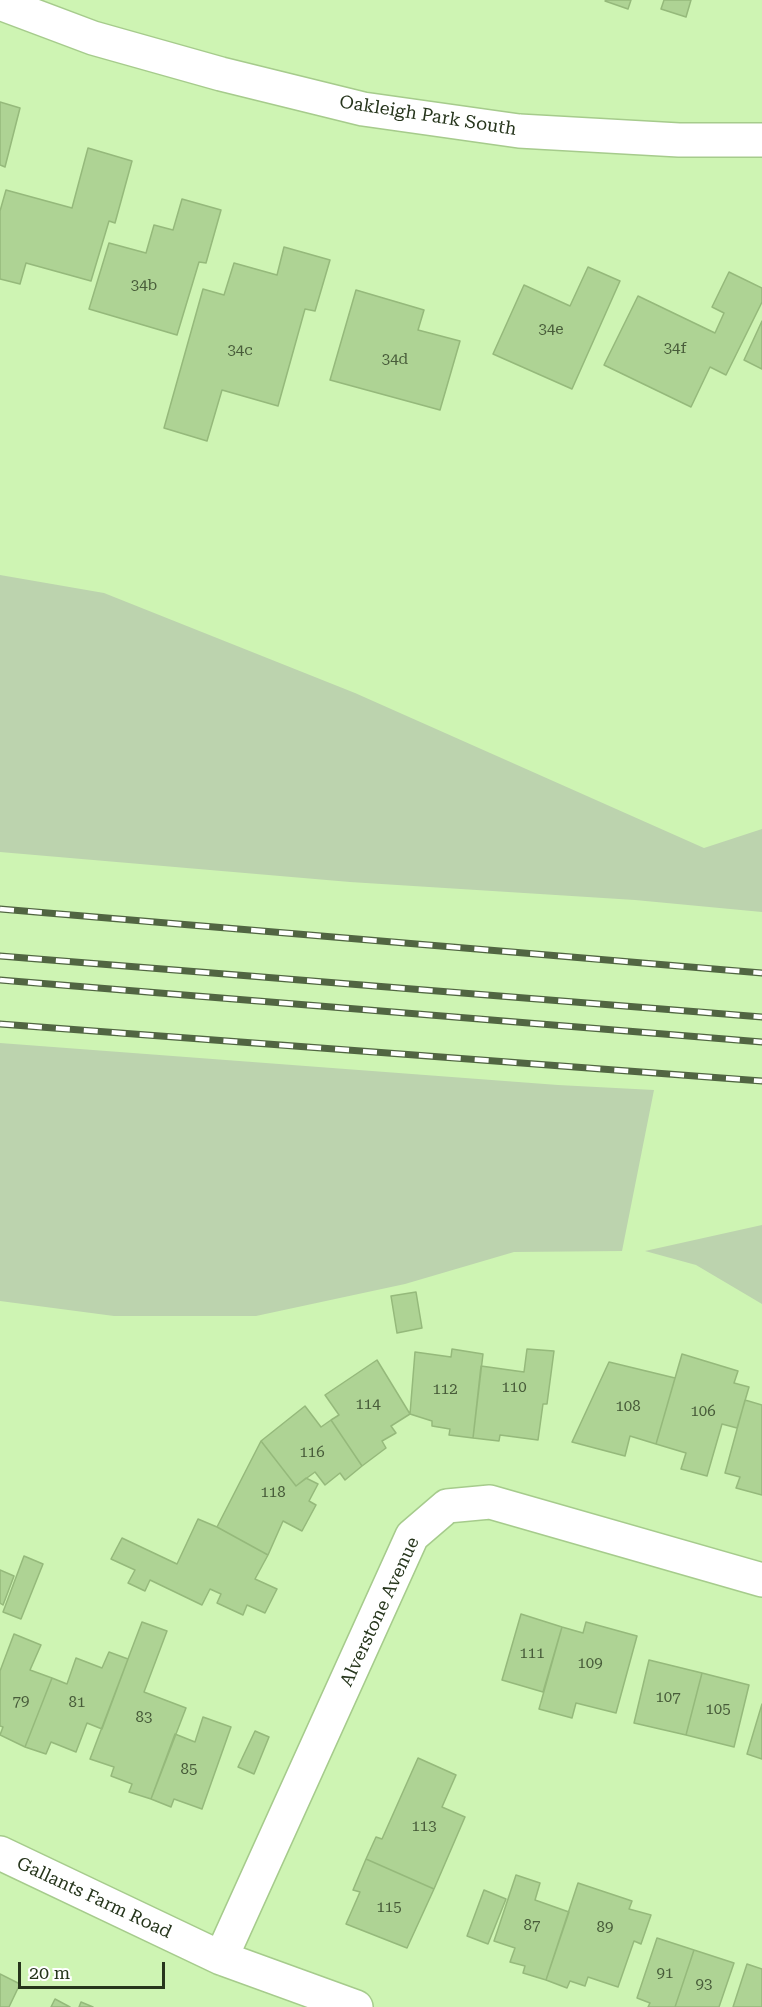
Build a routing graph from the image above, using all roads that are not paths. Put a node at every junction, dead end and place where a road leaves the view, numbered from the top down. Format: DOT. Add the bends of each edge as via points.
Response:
graph roads {
  1 [pos="0,3"];
  2 [pos="762,140"];
  3 [pos="762,1580"];
  4 [pos="0,1853"];
  5 [pos="221,1958"];
  6 [pos="356,2007"];
  1 -- 2 [label="street, Oakleigh Park South" via="93,38 363,109 519,131 679,140"];
  3 -- 5 [label="street, Alverstone Avenue" via="490,1502 447,1506 412,1536"];
  4 -- 5 [label="street, Gallants Farm Road"];
  5 -- 6 [label="street, Gallants Farm Road"];
}
